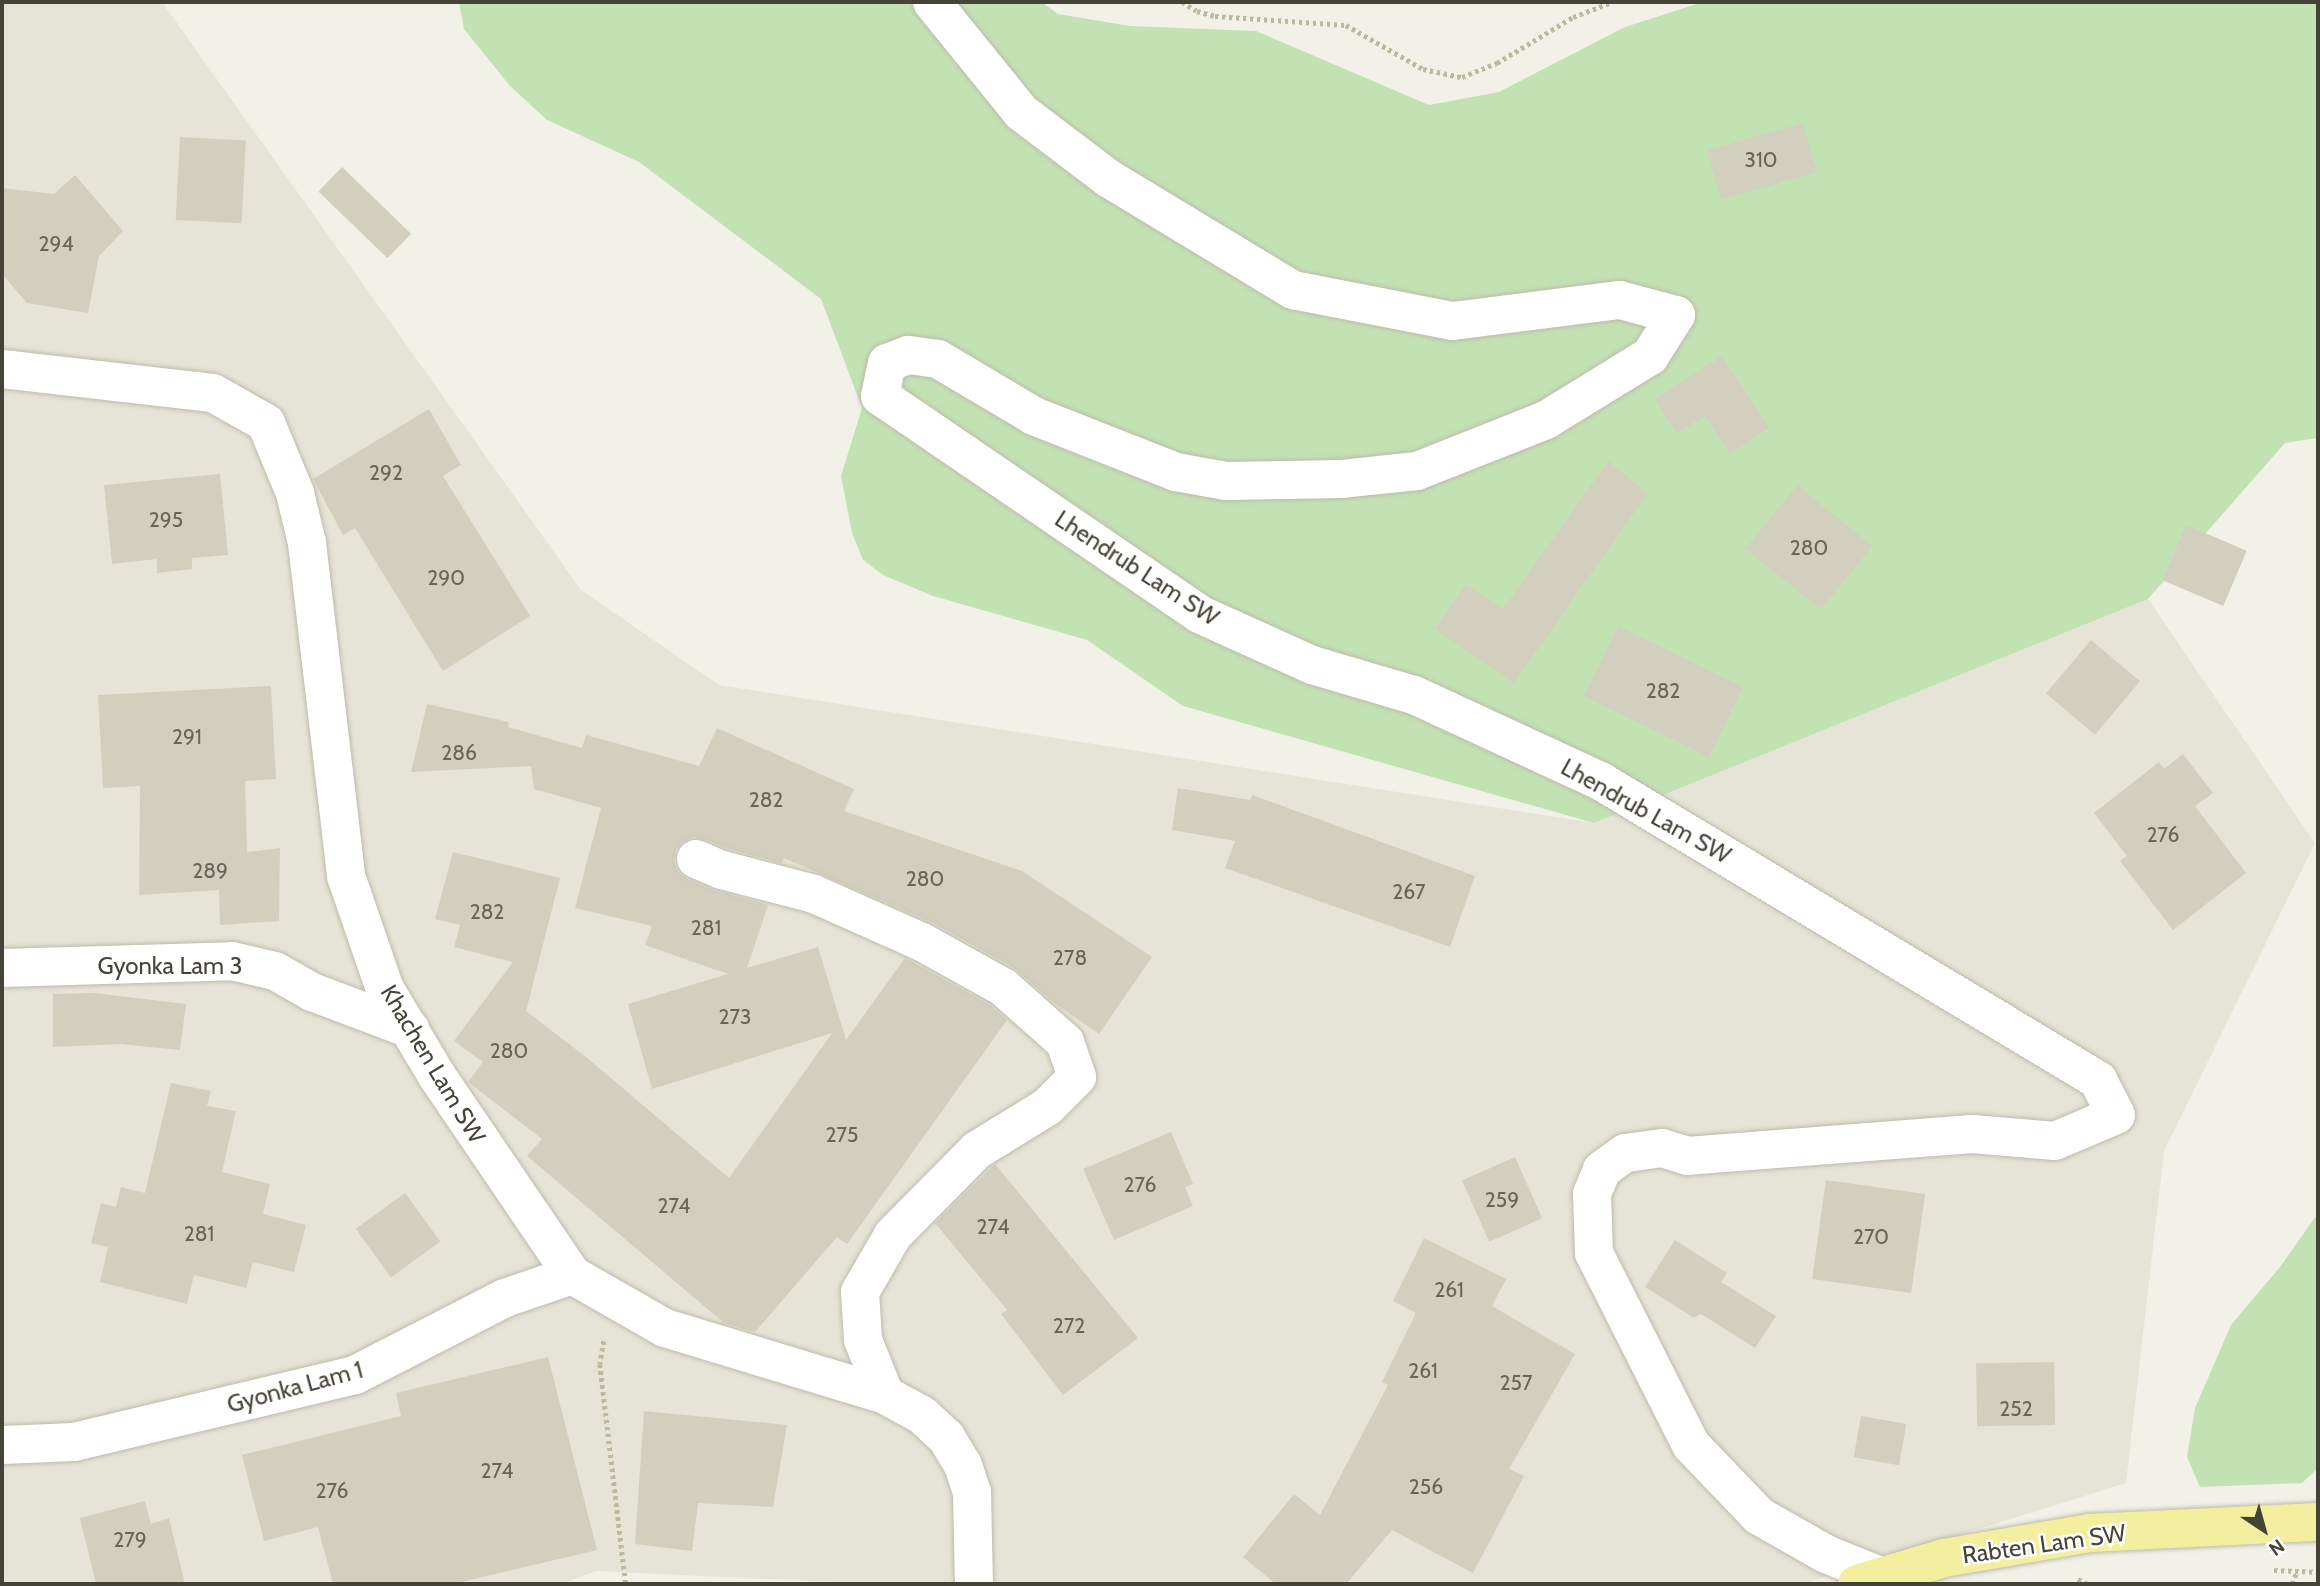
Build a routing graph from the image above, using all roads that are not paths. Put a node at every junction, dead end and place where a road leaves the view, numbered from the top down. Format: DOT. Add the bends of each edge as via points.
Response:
graph roads {
  1 [pos="932,2"];
  2 [pos="2,369"];
  3 [pos="696,859"];
  4 [pos="2,968"];
  5 [pos="410,1028"];
  6 [pos="591,1287"];
  7 [pos="885,1395"];
  8 [pos="234,1425"];
  9 [pos="2,1445"];
  10 [pos="2318,1522"];
  11 [pos="1869,1580"];
  12 [pos="974,1584"];
  1 -- 11 [label="street, Lhendrub Lam SW" via="1021,112 1108,178 1293,290 1453,321 1620,300 1676,315 1650,356 1546,420 1417,471 1342,479 1226,481 1176,472 1034,416 939,359 908,355 887,363 880,396 1199,614 1312,665 1414,695 1602,782 2098,1080 2116,1115 2055,1141 1972,1134 1688,1156 1662,1148 1625,1153 1602,1170 1592,1194 1594,1253 1691,1445 1759,1516"];
  2 -- 5 [label="street, Khachen Lam SW" via="213,393 266,423 295,493 307,543 346,876 385,989"];
  3 -- 7 [label="street" via="814,894 922,942 1003,988 1065,1042 1077,1077 1047,1107 977,1150 892,1235 860,1292 863,1340"];
  4 -- 5 [label="street, Gyonka Lam 3" via="232,961 275,971 312,992"];
  5 -- 6 [label="street, Khachen Lam SW" via="505,1181"];
  6 -- 7 [label="street, Khachen Lam SW" via="665,1328"];
  6 -- 8 [label="street" via="517,1312 365,1386"];
  6 -- 9 [label="street, Gyonka Lam 1" via="505,1298 355,1375 74,1442"];
  7 -- 12 [label="street, Khachen Lam SW" via="922,1415 946,1437 963,1465 972,1492"];
  10 -- 11 [label="main road, Rabten Lam SW" via="2090,1533 1944,1558"];
}
